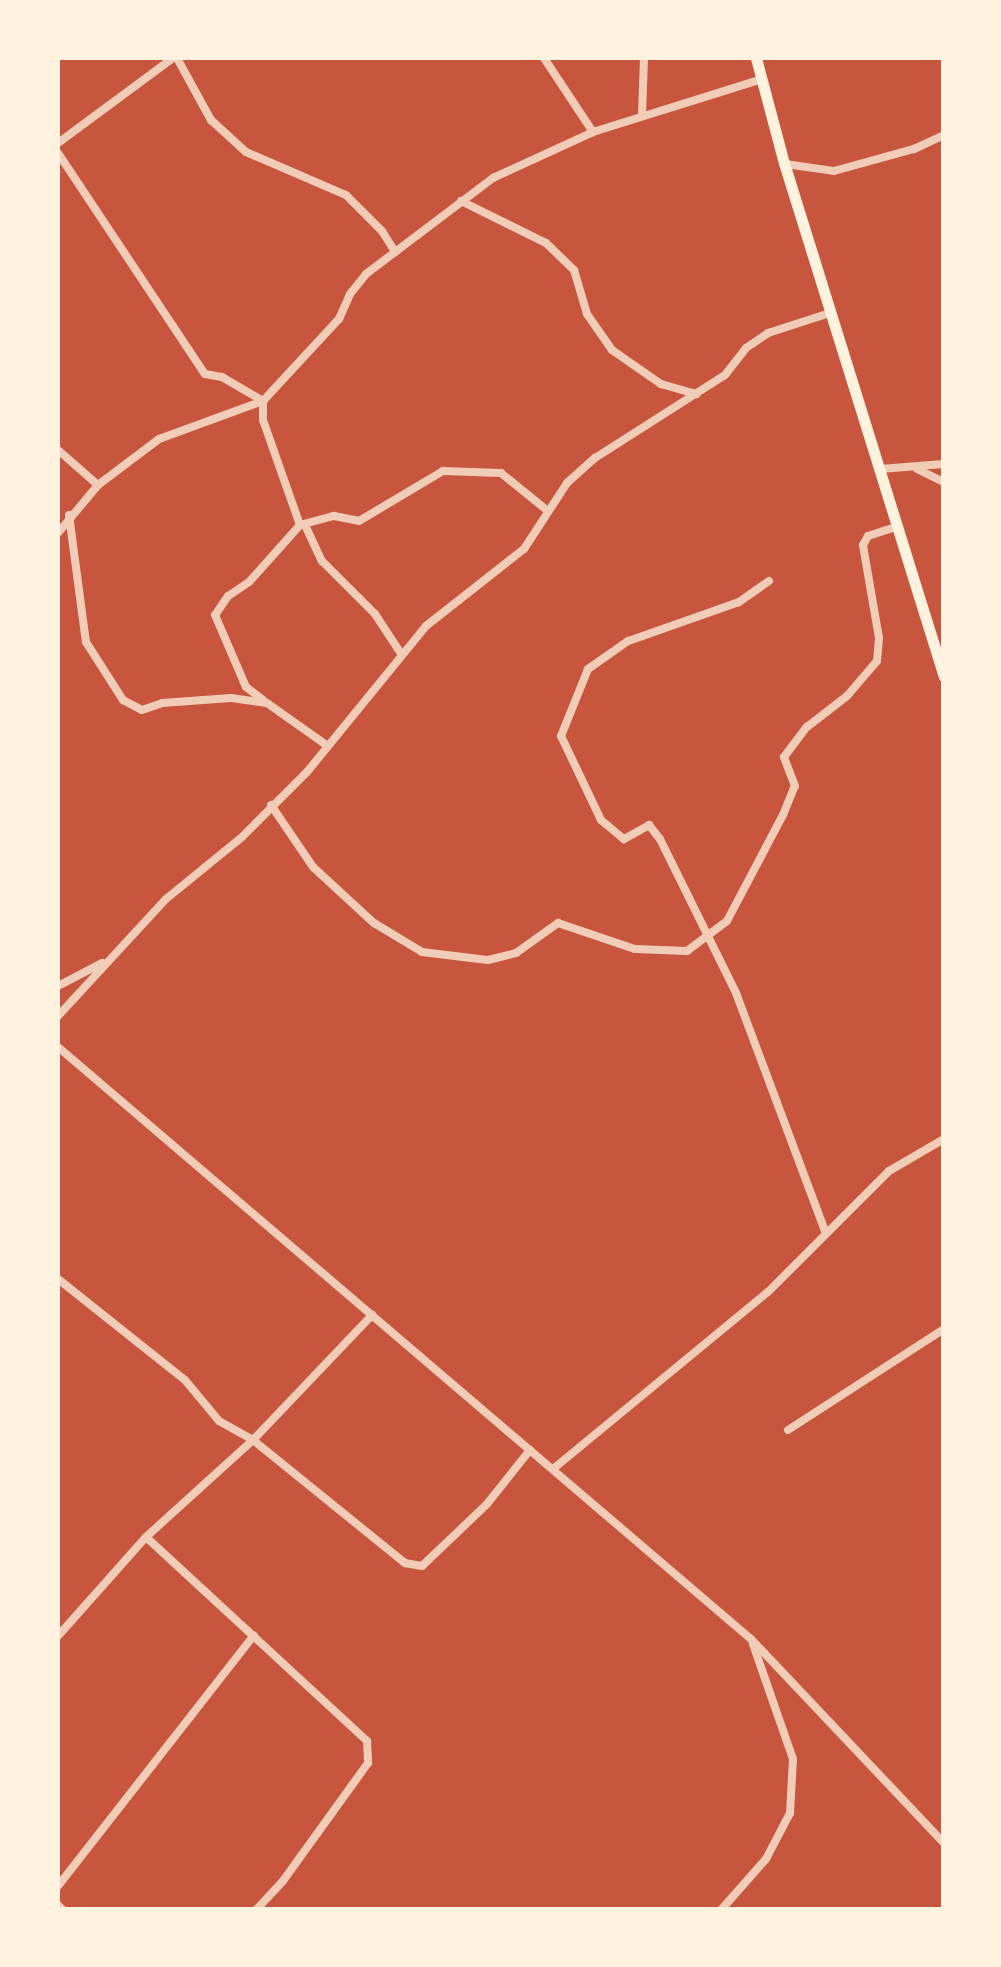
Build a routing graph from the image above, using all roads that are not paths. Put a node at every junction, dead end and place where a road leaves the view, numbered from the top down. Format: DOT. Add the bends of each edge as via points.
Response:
graph roads {
  1 [pos="175,58"];
  2 [pos="544,58"];
  3 [pos="644,58"];
  4 [pos="756,58"];
  5 [pos="762,80"];
  6 [pos="642,115"];
  7 [pos="593,132"];
  8 [pos="944,135"];
  9 [pos="58,143"];
  10 [pos="58,154"];
  11 [pos="784,164"];
  12 [pos="462,202"];
  13 [pos="395,252"];
  14 [pos="830,313"];
  15 [pos="697,394"];
  16 [pos="263,400"];
  17 [pos="58,450"];
  18 [pos="944,464"];
  19 [pos="913,467"];
  20 [pos="880,469"];
  21 [pos="944,482"];
  22 [pos="98,486"];
  23 [pos="548,511"];
  24 [pos="69,516"];
  25 [pos="303,525"];
  26 [pos="898,526"];
  27 [pos="58,533"];
  28 [pos="768,581"];
  29 [pos="400,652"];
  30 [pos="944,677"];
  31 [pos="267,702"];
  32 [pos="325,744"];
  33 [pos="271,805"];
  34 [pos="712,936"];
  35 [pos="107,962"];
  36 [pos="58,986"];
  37 [pos="58,1016"];
  38 [pos="58,1047"];
  39 [pos="944,1139"];
  40 [pos="826,1234"];
  41 [pos="58,1278"];
  42 [pos="372,1314"];
  43 [pos="944,1329"];
  44 [pos="788,1430"];
  45 [pos="253,1440"];
  46 [pos="530,1450"];
  47 [pos="553,1470"];
  48 [pos="146,1537"];
  49 [pos="254,1635"];
  50 [pos="58,1636"];
  51 [pos="751,1639"];
  52 [pos="944,1842"];
  53 [pos="58,1886"];
  54 [pos="58,1904"];
  55 [pos="63,1910"];
  56 [pos="256,1910"];
  57 [pos="722,1910"];
  1 -- 9 [label="street"];
  1 -- 13 [label="street" via="211,120 246,152 346,195"];
  2 -- 7 [label="street"];
  3 -- 6 [label="street"];
  4 -- 5 [label="main road"];
  5 -- 6 [label="street"];
  5 -- 11 [label="main road"];
  6 -- 7 [label="street"];
  7 -- 12 [label="street" via="493,178"];
  8 -- 11 [label="street" via="834,171"];
  10 -- 16 [label="street" via="205,374"];
  11 -- 14 [label="main road"];
  12 -- 13 [label="street"];
  12 -- 15 [label="street" via="546,242 574,270 587,314 612,350 661,384"];
  13 -- 16 [label="street" via="366,274 338,319"];
  14 -- 15 [label="street" via="768,333"];
  14 -- 20 [label="main road"];
  15 -- 23 [label="street" via="595,458"];
  16 -- 22 [label="street" via="159,439"];
  16 -- 25 [label="street" via="263,420"];
  17 -- 22 [label="street"];
  18 -- 19 [label="street"];
  19 -- 20 [label="street"];
  19 -- 21 [label="street"];
  20 -- 26 [label="main road"];
  22 -- 24 [label="street"];
  23 -- 25 [label="street" via="501,473 444,471 359,521 334,516"];
  23 -- 29 [label="street" via="524,549"];
  24 -- 27 [label="street"];
  24 -- 31 [label="street" via="86,642 123,700 142,710 230,698"];
  25 -- 29 [label="street" via="322,561 375,614"];
  25 -- 31 [label="street" via="215,615 246,687"];
  26 -- 30 [label="main road"];
  26 -- 34 [label="street" via="868,536 863,545 880,638 877,661 784,757 795,786 738,905"];
  28 -- 34 [label="street" via="739,602 628,641 588,669 561,736 601,820 624,839 649,825"];
  29 -- 32 [label="street"];
  31 -- 32 [label="street"];
  32 -- 33 [label="street" via="307,772"];
  33 -- 34 [label="street" via="314,867 374,922 422,952 488,960 516,953 558,923 660,954 687,952"];
  33 -- 35 [label="street"];
  34 -- 40 [label="street"];
  35 -- 36 [label="street"];
  35 -- 37 [label="street"];
  38 -- 42 [label="street"];
  39 -- 40 [label="street" via="889,1170"];
  40 -- 47 [label="street" via="768,1292"];
  41 -- 45 [label="street" via="185,1380 219,1420"];
  42 -- 45 [label="street"];
  42 -- 46 [label="street"];
  43 -- 44 [label="street"];
  45 -- 46 [label="street" via="404,1563 422,1566 487,1504"];
  45 -- 48 [label="street"];
  46 -- 47 [label="street"];
  47 -- 51 [label="street"];
  48 -- 49 [label="street"];
  48 -- 50 [label="street"];
  49 -- 53 [label="street"];
  49 -- 56 [label="street" via="367,1741 368,1763"];
  51 -- 52 [label="street"];
  51 -- 57 [label="street" via="794,1759 790,1813 766,1858"];
  54 -- 55 [label="street"];
}
